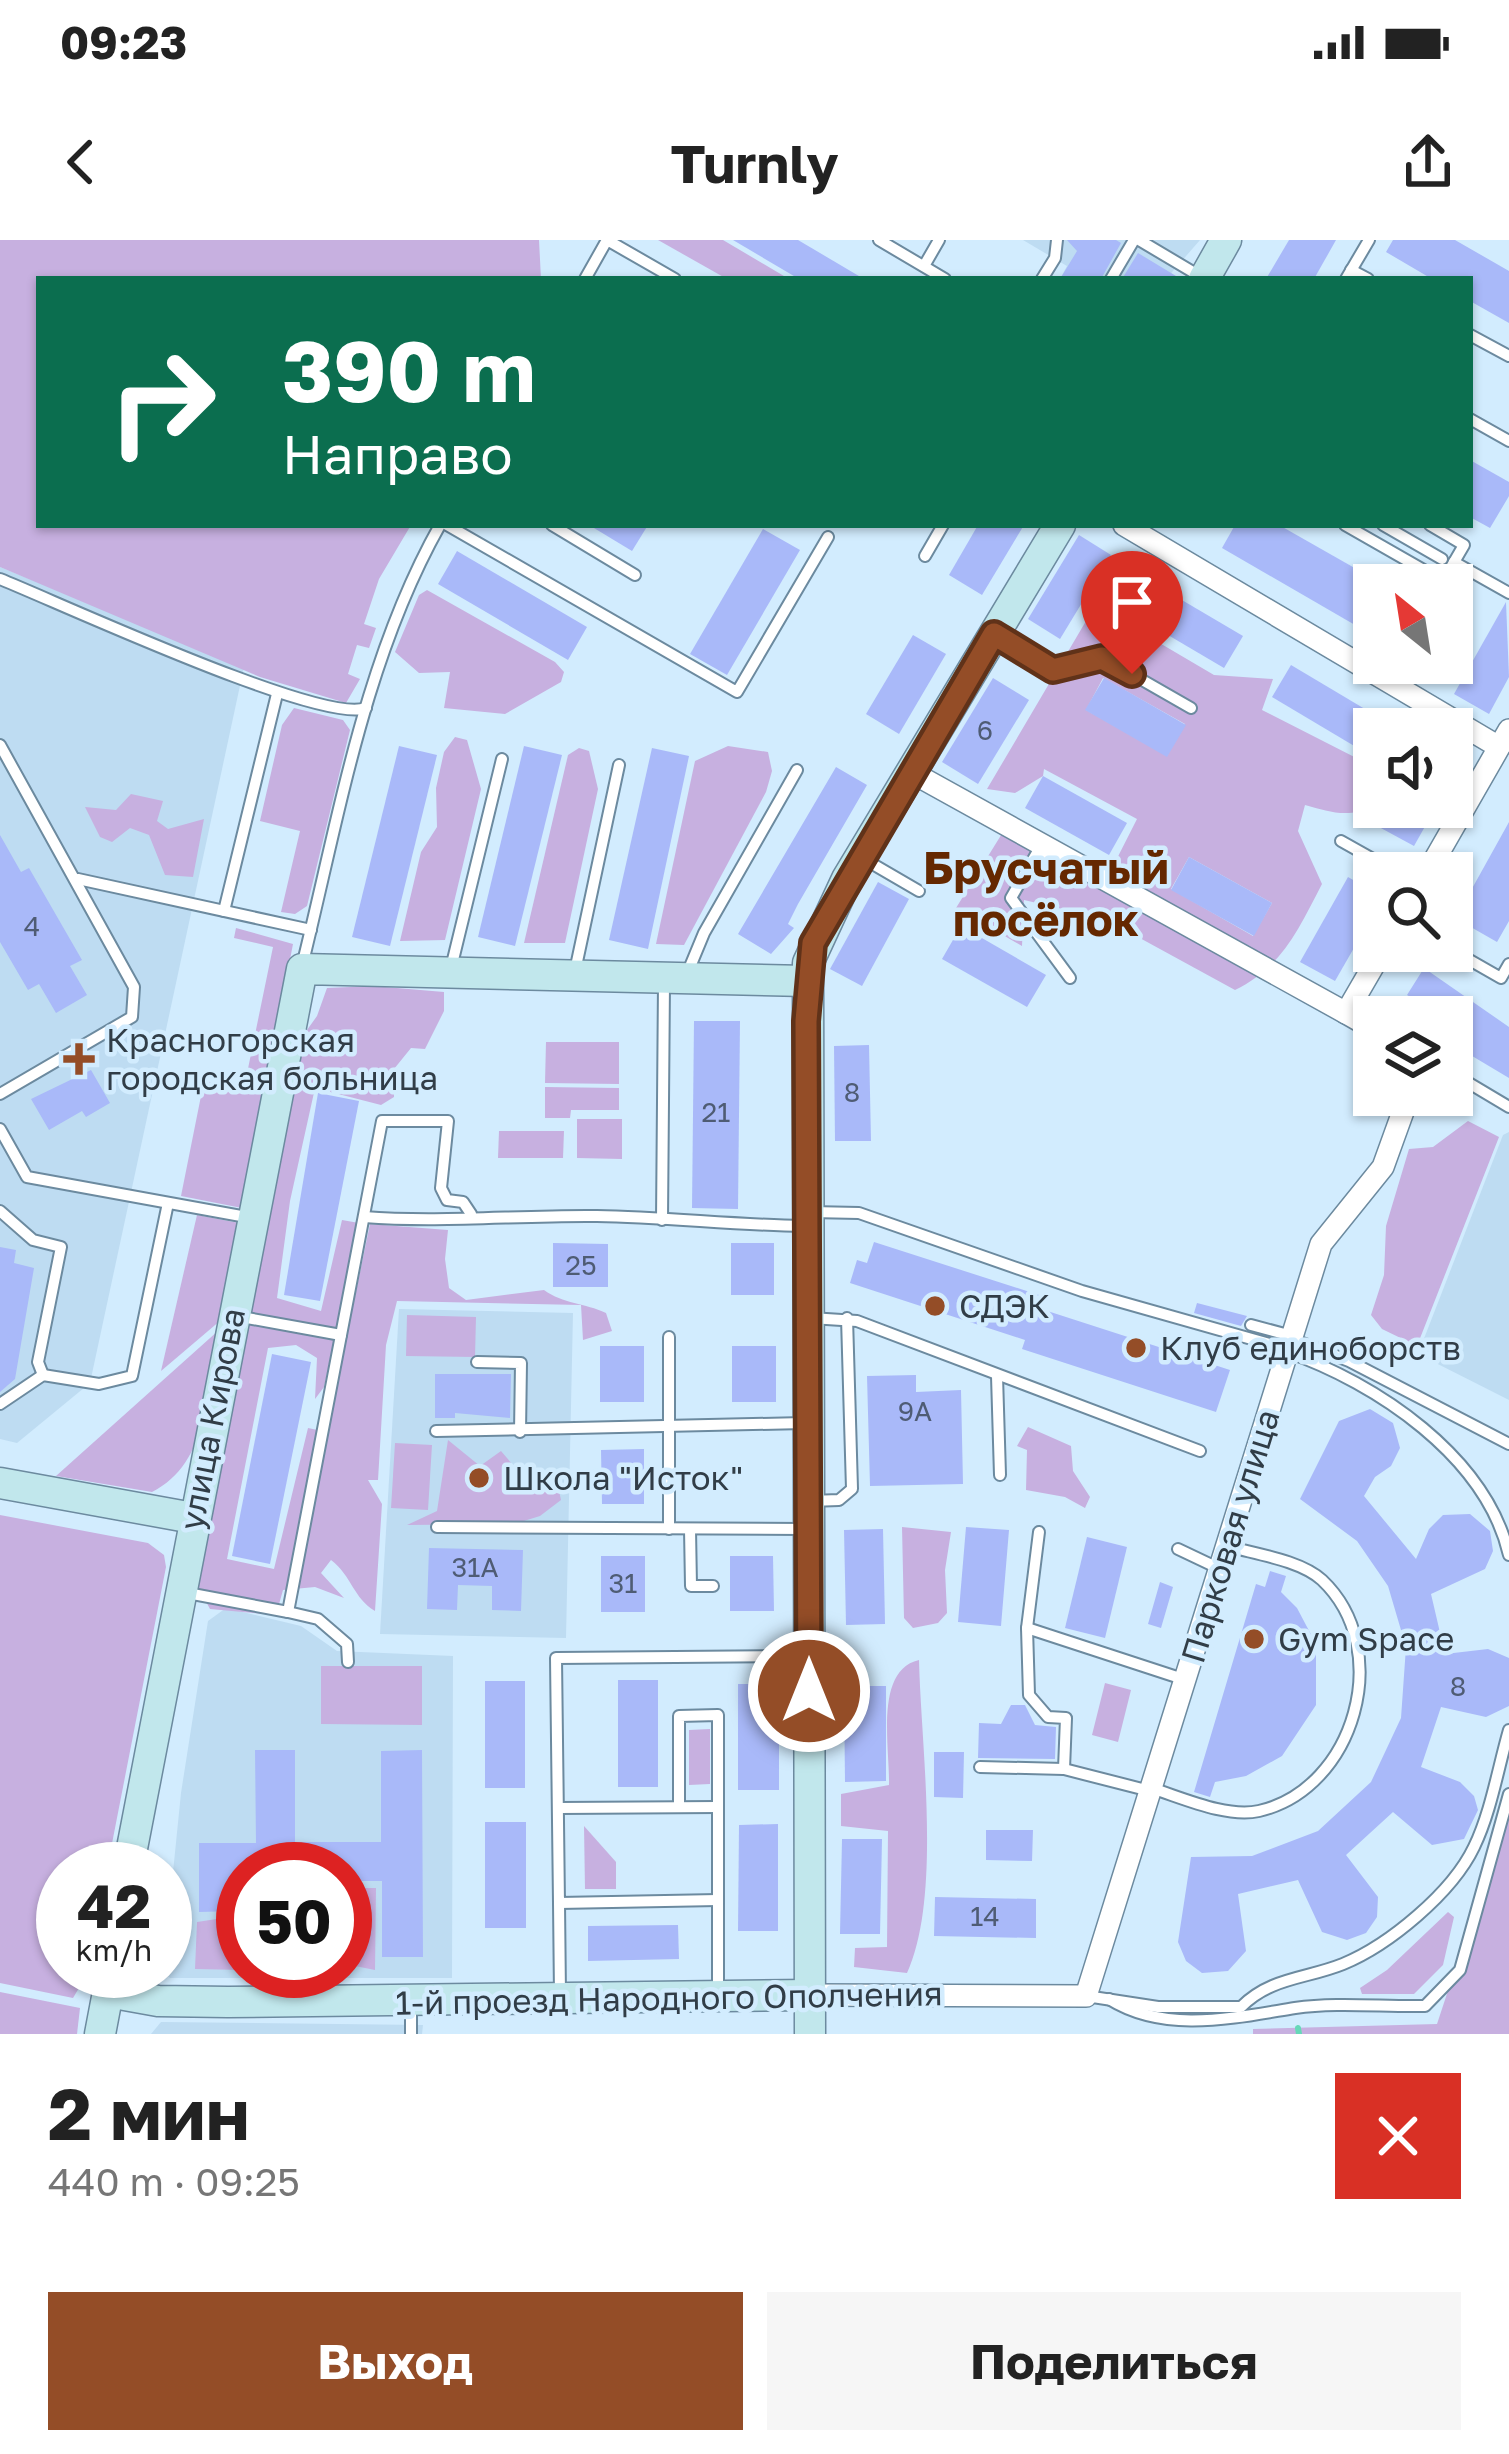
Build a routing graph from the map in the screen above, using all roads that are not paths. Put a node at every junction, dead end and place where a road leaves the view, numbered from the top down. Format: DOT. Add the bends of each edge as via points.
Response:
graph roads {
  1 [pos="879,240"];
  2 [pos="939,240"];
  3 [pos="1057,240"];
  4 [pos="1136,240"];
  5 [pos="1226,240"];
  6 [pos="1369,240"];
  7 [pos="924,266"];
  8 [pos="1349,274"];
  9 [pos="587,276"];
  10 [pos="670,276"];
  11 [pos="940,276"];
  12 [pos="1044,276"];
  13 [pos="1113,276"];
  14 [pos="1199,276"];
  15 [pos="1206,276"];
  16 [pos="1473,336"];
  17 [pos="1509,356"];
  18 [pos="1473,421"];
  19 [pos="1509,441"];
  20 [pos="441,528"];
  21 [pos="448,528"];
  22 [pos="557,528"];
  23 [pos="941,528"];
  24 [pos="1058,528"];
  25 [pos="1129,528"];
  26 [pos="1350,528"];
  27 [pos="1376,528"];
  28 [pos="1385,528"];
  29 [pos="1435,528"];
  30 [pos="827,537"];
  31 [pos="1368,538"];
  32 [pos="925,556"];
  33 [pos="1448,560"];
  34 [pos="635,574"];
  35 [pos="0,579"];
  36 [pos="1509,593"];
  37 [pos="994,634"];
  38 [pos="277,694"];
  39 [pos="366,708"];
  40 [pos="1191,708"];
  41 [pos="1505,741"];
  42 [pos="0,745"];
  43 [pos="502,759"];
  44 [pos="619,765"];
  45 [pos="797,770"];
  46 [pos="911,772"];
  47 [pos="1341,841"];
  48 [pos="1042,844"];
  49 [pos="1361,852"];
  50 [pos="1439,852"];
  51 [pos="861,857"];
  52 [pos="78,879"];
  53 [pos="919,891"];
  54 [pos="224,911"];
  55 [pos="311,930"];
  56 [pos="1473,962"];
  57 [pos="1509,964"];
  58 [pos="302,969"];
  59 [pos="450,971"];
  60 [pos="1370,972"];
  61 [pos="574,974"];
  62 [pos="675,977"];
  63 [pos="1070,977"];
  64 [pos="806,981"];
  65 [pos="1505,981"];
  66 [pos="1346,1012"];
  67 [pos="1353,1016"];
  68 [pos="1473,1086"];
  69 [pos="0,1094"];
  70 [pos="1509,1107"];
  71 [pos="1401,1116"];
  72 [pos="0,1129"];
  73 [pos="168,1203"];
  74 [pos="0,1211"];
  75 [pos="470,1214"];
  76 [pos="364,1217"];
  77 [pos="252,1218"];
  78 [pos="808,1219"];
  79 [pos="662,1220"];
  80 [pos="232,1315"];
  81 [pos="808,1318"];
  82 [pos="847,1318"];
  83 [pos="1251,1324"];
  84 [pos="341,1335"];
  85 [pos="669,1337"];
  86 [pos="1290,1344"];
  87 [pos="477,1363"];
  88 [pos="43,1376"];
  89 [pos="997,1376"];
  90 [pos="0,1404"];
  91 [pos="808,1423"];
  92 [pos="669,1424"];
  93 [pos="436,1432"];
  94 [pos="520,1432"];
  95 [pos="1509,1444"];
  96 [pos="1200,1451"];
  97 [pos="1000,1475"];
  98 [pos="0,1483"];
  99 [pos="808,1515"];
  100 [pos="193,1518"];
  101 [pos="437,1527"];
  102 [pos="669,1529"];
  103 [pos="690,1529"];
  104 [pos="1039,1532"];
  105 [pos="1178,1550"];
  106 [pos="1509,1555"];
  107 [pos="1223,1557"];
  108 [pos="713,1586"];
  109 [pos="179,1592"];
  110 [pos="288,1612"];
  111 [pos="1027,1628"];
  112 [pos="809,1656"];
  113 [pos="347,1662"];
  114 [pos="1185,1679"];
  115 [pos="1509,1730"];
  116 [pos="980,1767"];
  117 [pos="1064,1769"];
  118 [pos="1151,1790"];
  119 [pos="1509,1794"];
  120 [pos="680,1807"];
  121 [pos="718,1807"];
  122 [pos="559,1808"];
  123 [pos="133,1842"];
  124 [pos="718,1900"];
  125 [pos="559,1903"];
  126 [pos="810,1996"];
  127 [pos="1097,1996"];
  128 [pos="107,1998"];
  129 [pos="150,1998"];
  130 [pos="718,2000"];
  131 [pos="560,2001"];
  132 [pos="411,2002"];
  133 [pos="100,2034"];
  134 [pos="411,2034"];
  135 [pos="810,2034"];
  1 -- 7 [label="lane"];
  2 -- 7 [label="lane"];
  3 -- 12 [label="lane"];
  4 -- 13 [label="lane"];
  4 -- 14 [label="lane"];
  5 -- 15 [label="street"];
  6 -- 8 [label="lane"];
  7 -- 11 [label="lane"];
  9 -- 10 [label="lane" via="608,240"];
  16 -- 17 [label="lane"];
  18 -- 19 [label="lane"];
  20 -- 39 [label="lane" via="402,592"];
  21 -- 30 [label="lane" via="736,692"];
  22 -- 34 [label="lane"];
  23 -- 32 [label="lane"];
  24 -- 37 [label="street"];
  25 -- 41 [label="street"];
  26 -- 31 [label="lane"];
  27 -- 31 [label="lane"];
  28 -- 33 [label="lane"];
  29 -- 33 [label="lane" via="1464,544"];
  31 -- 33 [label="lane" via="1443,581"];
  33 -- 36 [label="lane"];
  35 -- 38 [label="lane"];
  37 -- 40 [label="lane" via="1053,670 1102,658"];
  37 -- 46 [label="street"];
  38 -- 39 [label="lane" via="351,714"];
  38 -- 54 [label="lane"];
  39 -- 55 [label="lane"];
  41 -- 50 [label="street"];
  42 -- 52 [label="lane"];
  43 -- 59 [label="lane"];
  44 -- 61 [label="lane"];
  45 -- 62 [label="lane"];
  46 -- 48 [label="street"];
  46 -- 51 [label="street"];
  47 -- 49 [label="lane"];
  48 -- 63 [label="lane" via="1011,898"];
  48 -- 66 [label="street"];
  51 -- 53 [label="lane"];
  51 -- 64 [label="street" via="813,943"];
  52 -- 54 [label="lane"];
  52 -- 69 [label="lane" via="134,987 132,1017"];
  54 -- 55 [label="lane"];
  55 -- 58 [label="lane"];
  56 -- 65 [label="lane"];
  57 -- 65 [label="lane"];
  58 -- 59 [label="street"];
  58 -- 77 [label="street, улица Кирова"];
  59 -- 61 [label="street"];
  60 -- 66 [label="street"];
  61 -- 62 [label="street"];
  62 -- 64 [label="street"];
  62 -- 79 [label="lane"];
  64 -- 78 [label="street"];
  66 -- 67 [label="street"];
  68 -- 70 [label="lane"];
  71 -- 86 [label="street, Парковая улица" via="1383,1167 1321,1244"];
  72 -- 73 [label="lane" via="27,1177"];
  73 -- 77 [label="lane"];
  73 -- 88 [label="lane" via="132,1376 99,1384"];
  74 -- 88 [label="lane" via="34,1240 61,1247 38,1362"];
  75 -- 76 [label="lane" via="428,1222"];
  75 -- 76 [label="lane" via="441,1188 448,1121 408,1120 382,1121"];
  75 -- 79 [label="lane"];
  76 -- 84 [label="lane"];
  77 -- 80 [label="street, улица Кирова"];
  78 -- 79 [label="lane"];
  78 -- 81 [label="street"];
  78 -- 86 [label="lane" via="859,1214 1082,1291"];
  80 -- 84 [label="lane"];
  80 -- 100 [label="street, улица Кирова"];
  81 -- 82 [label="lane"];
  81 -- 91 [label="street"];
  82 -- 89 [label="lane"];
  82 -- 99 [label="lane" via="852,1489"];
  83 -- 86 [label="lane"];
  84 -- 110 [label="lane"];
  85 -- 92 [label="lane"];
  86 -- 95 [label="lane" via="1349,1360"];
  86 -- 106 [label="lane" via="1422,1429 1482,1497"];
  86 -- 107 [label="street, Парковая улица"];
  87 -- 94 [label="lane" via="520,1363"];
  88 -- 90 [label="lane"];
  89 -- 96 [label="lane"];
  89 -- 97 [label="lane"];
  91 -- 92 [label="lane"];
  91 -- 99 [label="street"];
  92 -- 94 [label="lane"];
  92 -- 102 [label="lane"];
  93 -- 94 [label="lane"];
  98 -- 100 [label="street"];
  99 -- 103 [label="lane"];
  99 -- 112 [label="street"];
  100 -- 109 [label="street, улица Кирова"];
  101 -- 102 [label="lane"];
  102 -- 103 [label="lane"];
  103 -- 108 [label="lane" via="691,1586"];
  104 -- 111 [label="lane"];
  105 -- 107 [label="lane"];
  107 -- 114 [label="street, Парковая улица"];
  107 -- 118 [label="lane" via="1304,1569 1321,1579 1340,1604 1359,1657 1354,1716 1327,1766 1301,1790 1257,1811"];
  109 -- 110 [label="lane"];
  109 -- 123 [label="street, улица Кирова"];
  110 -- 113 [label="lane" via="318,1619 347,1644"];
  111 -- 114 [label="lane"];
  111 -- 117 [label="lane" via="1029,1695 1048,1717 1066,1718"];
  112 -- 122 [label="lane" via="556,1658"];
  112 -- 126 [label="street"];
  114 -- 118 [label="street, Парковая улица"];
  115 -- 127 [label="lane" via="1475,1846 1387,1937 1344,1964 1263,1986 1241,2007 1158,2007"];
  116 -- 117 [label="lane"];
  117 -- 118 [label="lane"];
  118 -- 127 [label="street, Парковая улица"];
  119 -- 127 [label="lane" via="1460,1970 1425,2006 1150,2023"];
  120 -- 121 [label="lane"];
  120 -- 121 [label="lane" via="680,1716 718,1715"];
  120 -- 122 [label="lane"];
  121 -- 124 [label="lane"];
  122 -- 125 [label="lane"];
  124 -- 125 [label="lane"];
  124 -- 130 [label="lane"];
  125 -- 131 [label="lane"];
  126 -- 127 [label="street, 1-й проезд Народного Ополчения"];
  126 -- 130 [label="street, 1-й проезд Народного Ополчения"];
  126 -- 135 [label="street"];
  128 -- 133 [label="street"];
  129 -- 132 [label="street, 1-й проезд Народного Ополчения"];
  130 -- 131 [label="street, 1-й проезд Народного Ополчения"];
  131 -- 132 [label="street, 1-й проезд Народного Ополчения"];
  132 -- 134 [label="lane"];
}
